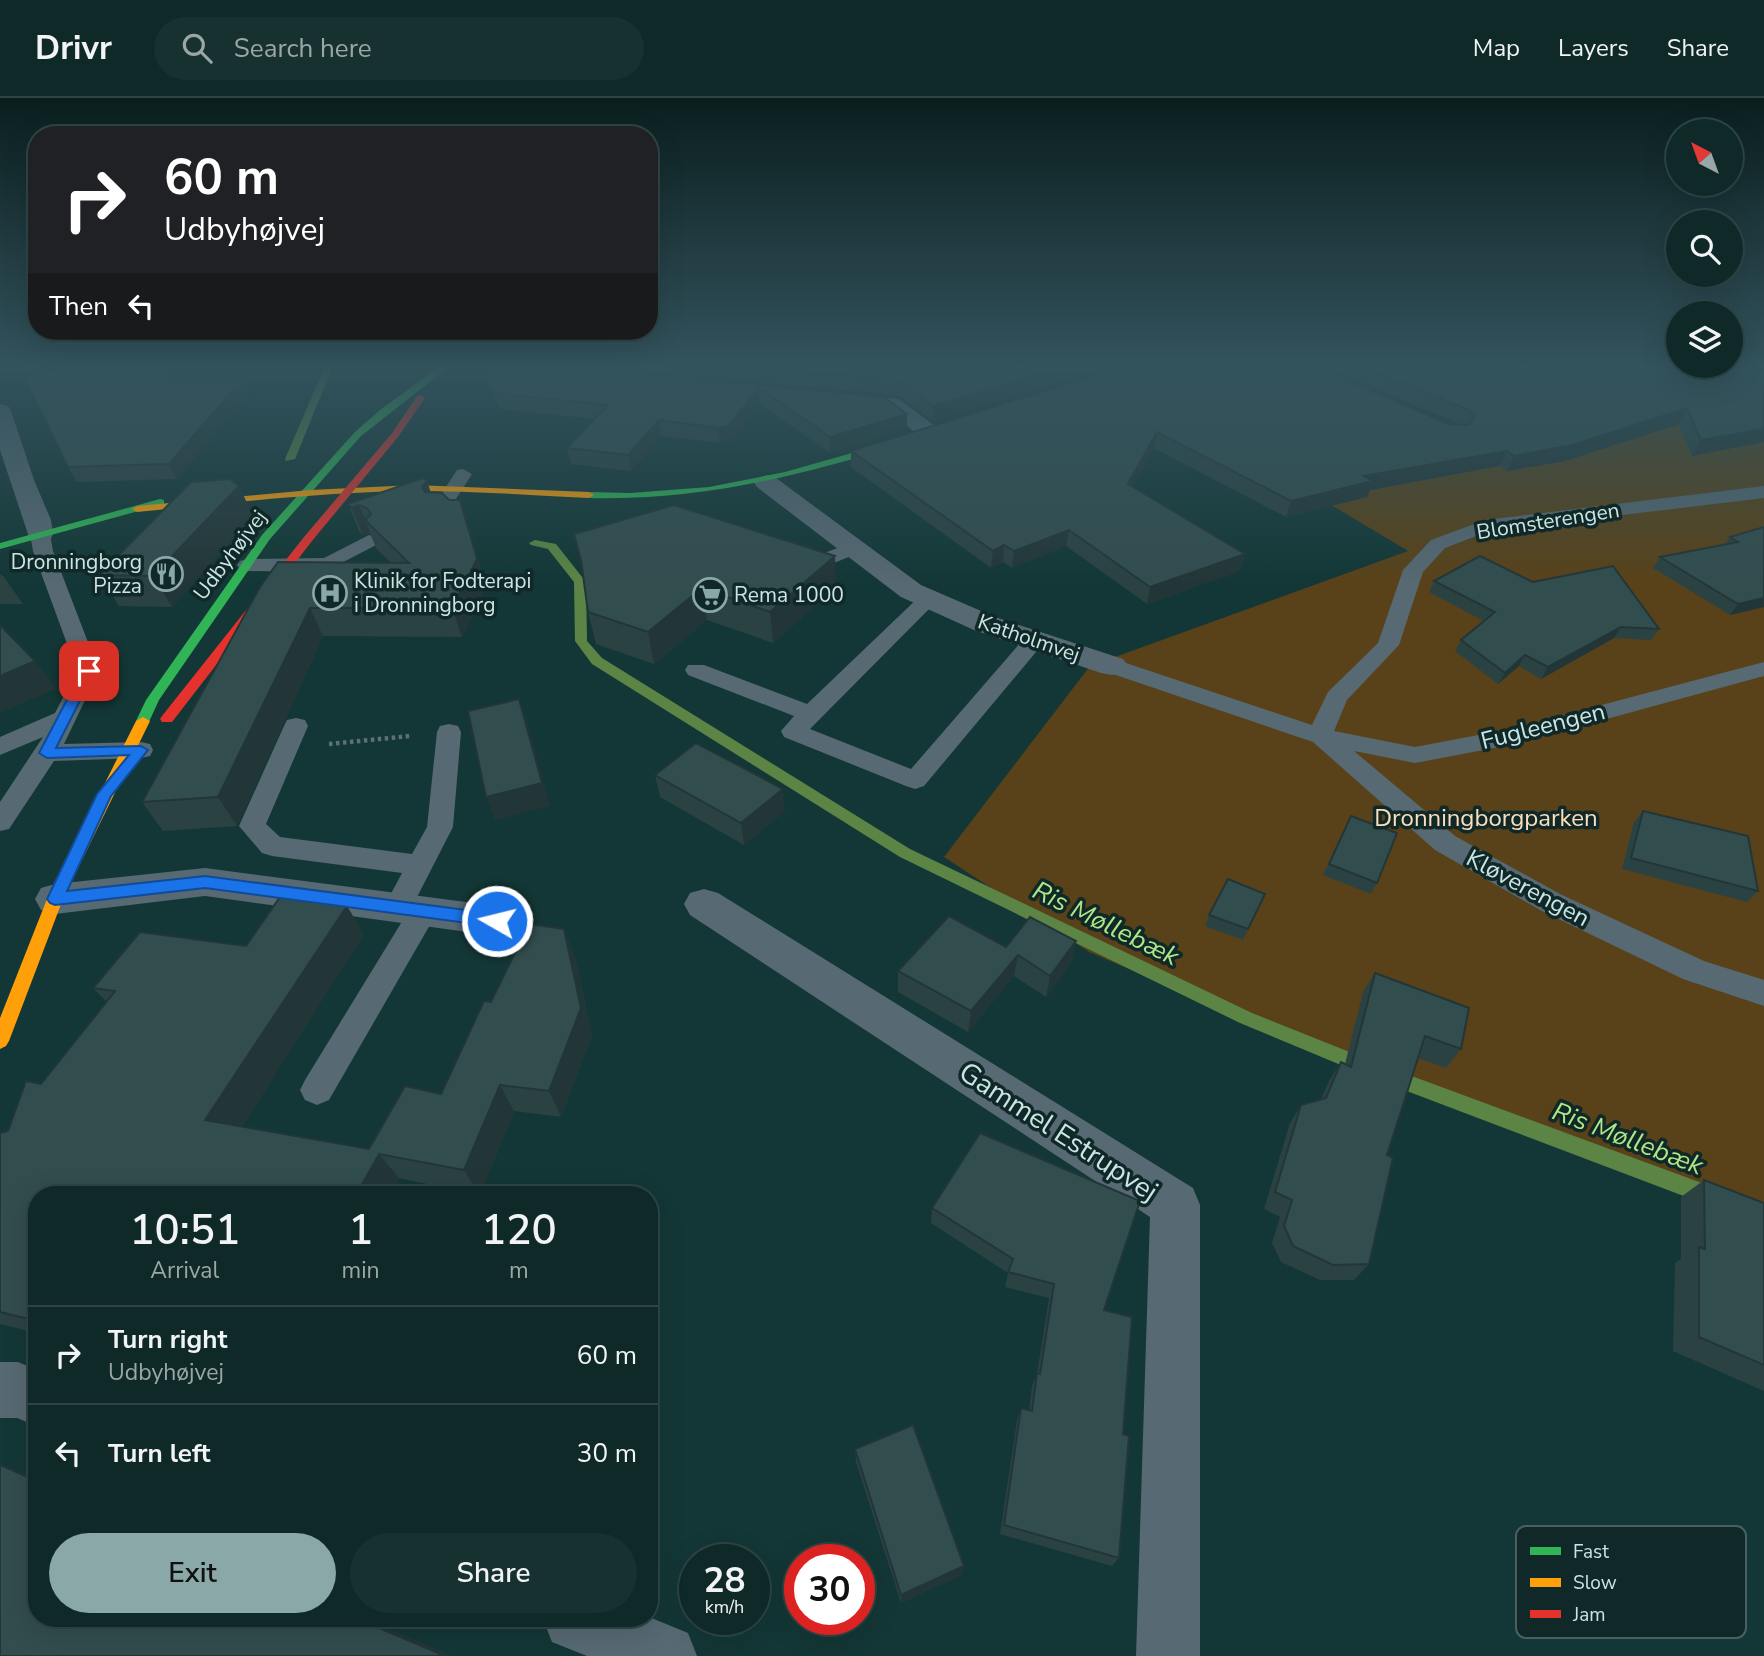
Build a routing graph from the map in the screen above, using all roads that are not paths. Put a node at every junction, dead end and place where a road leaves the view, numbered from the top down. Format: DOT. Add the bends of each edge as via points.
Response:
graph roads {
  1 [pos="8,439"];
  2 [pos="354,439"];
  3 [pos="392,439"];
  4 [pos="913,439"];
  5 [pos="367,471"];
  6 [pos="390,471"];
  7 [pos="414,471"];
  8 [pos="323,473"];
  9 [pos="297,475"];
  10 [pos="246,481"];
  11 [pos="458,481"];
  12 [pos="767,482"];
  13 [pos="351,489"];
  14 [pos="307,492"];
  15 [pos="1764,492"];
  16 [pos="137,509"];
  17 [pos="444,514"];
  18 [pos="40,534"];
  19 [pos="369,541"];
  20 [pos="0,547"];
  21 [pos="854,548"];
  22 [pos="782,557"];
  23 [pos="247,565"];
  24 [pos="288,565"];
  25 [pos="928,600"];
  26 [pos="1035,640"];
  27 [pos="1112,666"];
  28 [pos="1764,668"];
  29 [pos="696,670"];
  30 [pos="811,714"];
  31 [pos="62,719"];
  32 [pos="449,732"];
  33 [pos="1320,736"];
  34 [pos="291,737"];
  35 [pos="0,747"];
  36 [pos="134,750"];
  37 [pos="47,753"];
  38 [pos="0,822"];
  39 [pos="419,865"];
  40 [pos="55,899"];
  41 [pos="704,904"];
  42 [pos="411,909"];
  43 [pos="497,921"];
  44 [pos="1764,993"];
  45 [pos="0,1041"];
  46 [pos="317,1090"];
  47 [pos="0,1390"];
  48 [pos="28,1395"];
  49 [pos="594,1627"];
  50 [pos="665,1656"];
  51 [pos="1168,1656"];
  1 -- 18 [label="street"];
  2 -- 8 [label="street, Udbyhøjvej"];
  3 -- 5 [label="street, Udbyhøjvej"];
  4 -- 12 [label="street"];
  5 -- 6 [label="street"];
  5 -- 8 [label="street"];
  5 -- 13 [label="street, Udbyhøjvej"];
  7 -- 11 [label="street"];
  8 -- 9 [label="street"];
  8 -- 14 [label="street, Udbyhøjvej"];
  10 -- 16 [label="street"];
  11 -- 12 [label="street" via="609,496 683,495"];
  11 -- 13 [label="street"];
  11 -- 17 [label="lane" via="444,502 449,510"];
  12 -- 21 [label="street, Katholmvej"];
  13 -- 14 [label="street"];
  13 -- 24 [label="street, Udbyhøjvej"];
  14 -- 16 [label="street"];
  14 -- 23 [label="street, Udbyhøjvej"];
  15 -- 33 [label="lane, Blomsterengen" via="1485,526 1438,544 1413,570 1388,645 1336,697"];
  16 -- 18 [label="street"];
  18 -- 20 [label="street"];
  18 -- 31 [label="lane" via="89,671"];
  19 -- 24 [label="lane" via="330,563"];
  21 -- 22 [label="lane" via="808,565"];
  21 -- 25 [label="street, Katholmvej"];
  23 -- 24 [label="lane"];
  23 -- 36 [label="street, Udbyhøjvej" via="153,700"];
  24 -- 36 [label="street, Udbyhøjvej"];
  25 -- 26 [label="street, Katholmvej"];
  25 -- 30 [label="lane"];
  26 -- 27 [label="street, Katholmvej"];
  26 -- 30 [label="lane" via="915,780 793,730"];
  27 -- 33 [label="lane, Katholmvej"];
  28 -- 33 [label="lane, Fugleengen" via="1515,736 1415,755"];
  29 -- 30 [label="lane"];
  31 -- 35 [label="lane"];
  31 -- 37 [label="lane"];
  32 -- 39 [label="lane" via="440,827"];
  33 -- 44 [label="lane, Kløverengen" via="1445,843 1550,902 1693,970"];
  34 -- 39 [label="lane" via="253,825 271,845"];
  36 -- 37 [label="lane"];
  36 -- 40 [label="street, Udbyhøjvej" via="105,794"];
  37 -- 38 [label="lane"];
  39 -- 42 [label="lane"];
  40 -- 42 [label="street" via="205,882"];
  40 -- 45 [label="street, Udbyhøjvej"];
  41 -- 51 [label="street, Gammel Estrupvej" via="1175,1205"];
  42 -- 43 [label="street"];
  42 -- 46 [label="lane"];
  47 -- 48 [label="street"];
  49 -- 50 [label="street"];
}
